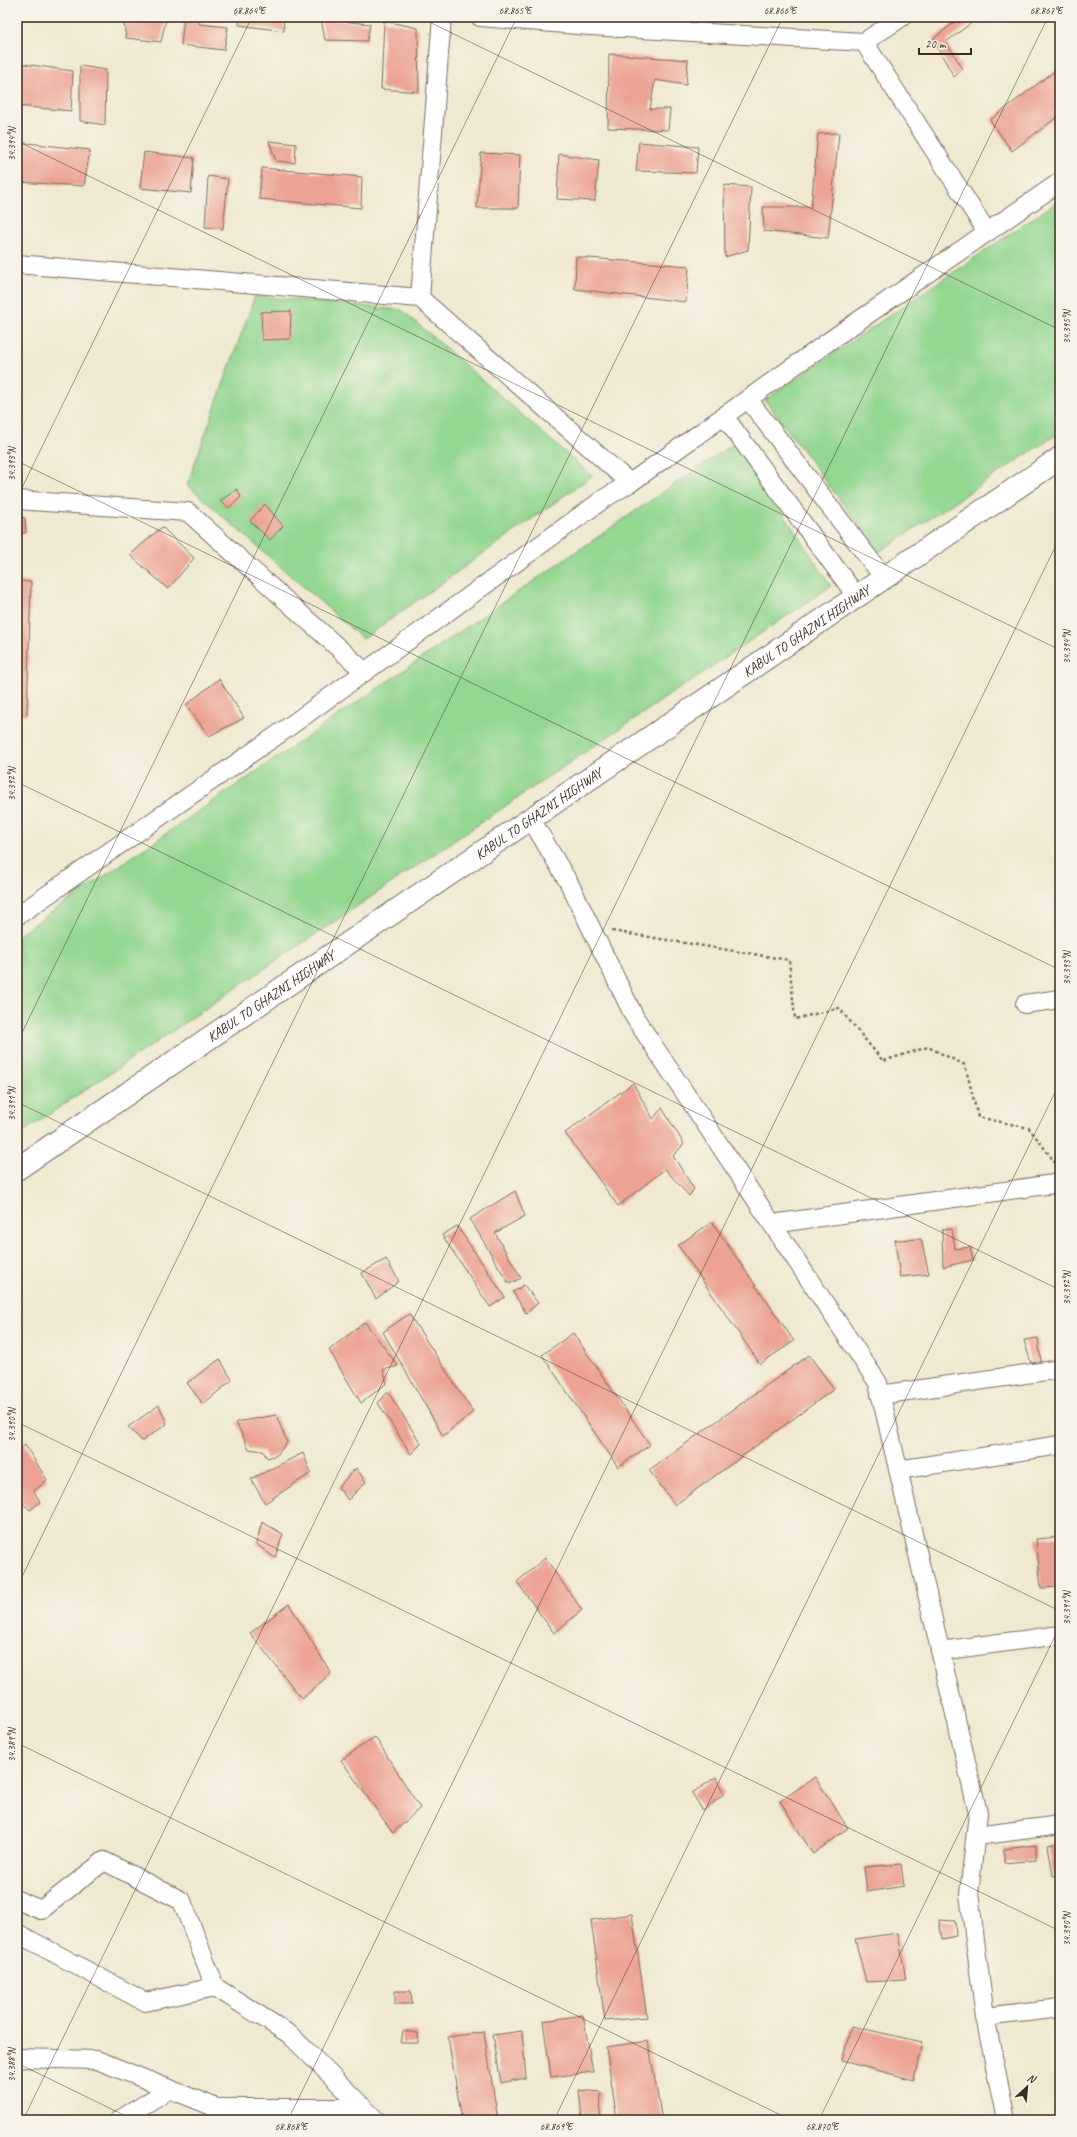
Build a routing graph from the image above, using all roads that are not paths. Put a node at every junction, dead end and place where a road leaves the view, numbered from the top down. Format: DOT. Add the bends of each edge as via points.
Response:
graph roads {
  1 [pos="442,17"];
  2 [pos="480,17"];
  3 [pos="902,17"];
  4 [pos="864,42"];
  5 [pos="1060,182"];
  6 [pos="988,232"];
  7 [pos="17,264"];
  8 [pos="420,298"];
  9 [pos="748,399"];
  10 [pos="724,416"];
  11 [pos="1060,458"];
  12 [pos="630,483"];
  13 [pos="17,500"];
  14 [pos="884,578"];
  15 [pos="857,597"];
  16 [pos="365,672"];
  17 [pos="531,819"];
  18 [pos="17,916"];
  19 [pos="1060,999"];
  20 [pos="1025,1004"];
  21 [pos="17,1169"];
  22 [pos="1060,1183"];
  23 [pos="772,1224"];
  24 [pos="1060,1369"];
  25 [pos="880,1395"];
  26 [pos="1060,1445"];
  27 [pos="898,1470"];
  28 [pos="1060,1635"];
  29 [pos="940,1651"];
  30 [pos="1060,1825"];
  31 [pos="976,1836"];
  32 [pos="17,1900"];
  33 [pos="17,1933"];
  34 [pos="215,1987"];
  35 [pos="1060,2008"];
  36 [pos="985,2017"];
  37 [pos="17,2058"];
  38 [pos="170,2089"];
  39 [pos="370,2114"];
  40 [pos="119,2120"];
  41 [pos="1006,2120"];
  1 -- 8 [label="street"];
  2 -- 4 [label="street"];
  3 -- 4 [label="street"];
  4 -- 6 [label="street"];
  5 -- 6 [label="street"];
  6 -- 9 [label="street"];
  7 -- 8 [label="street"];
  8 -- 12 [label="street"];
  9 -- 10 [label="street"];
  9 -- 14 [label="street"];
  10 -- 12 [label="street"];
  10 -- 15 [label="street"];
  11 -- 14 [label="highway, KABUL TO GHAZNI HIGHWAY"];
  12 -- 16 [label="street" via="605,498"];
  13 -- 16 [label="street" via="188,512"];
  14 -- 15 [label="highway, KABUL TO GHAZNI HIGHWAY"];
  15 -- 17 [label="highway, KABUL TO GHAZNI HIGHWAY"];
  16 -- 18 [label="street"];
  17 -- 21 [label="highway, KABUL TO GHAZNI HIGHWAY"];
  17 -- 23 [label="street" via="569,883 635,1018"];
  19 -- 20 [label="street"];
  22 -- 23 [label="street"];
  23 -- 25 [label="street" via="878,1383"];
  24 -- 25 [label="street"];
  25 -- 27 [label="street"];
  26 -- 27 [label="street"];
  27 -- 29 [label="street"];
  28 -- 29 [label="street"];
  29 -- 31 [label="street" via="978,1813"];
  30 -- 31 [label="street"];
  31 -- 36 [label="street" via="969,1894"];
  32 -- 34 [label="street" via="41,1910 104,1861 182,1901"];
  33 -- 34 [label="street" via="145,2002"];
  34 -- 39 [label="street" via="289,2034"];
  35 -- 36 [label="street"];
  36 -- 41 [label="street"];
  37 -- 38 [label="street" via="97,2060"];
  38 -- 39 [label="street" via="217,2108"];
  38 -- 40 [label="street"];
}
